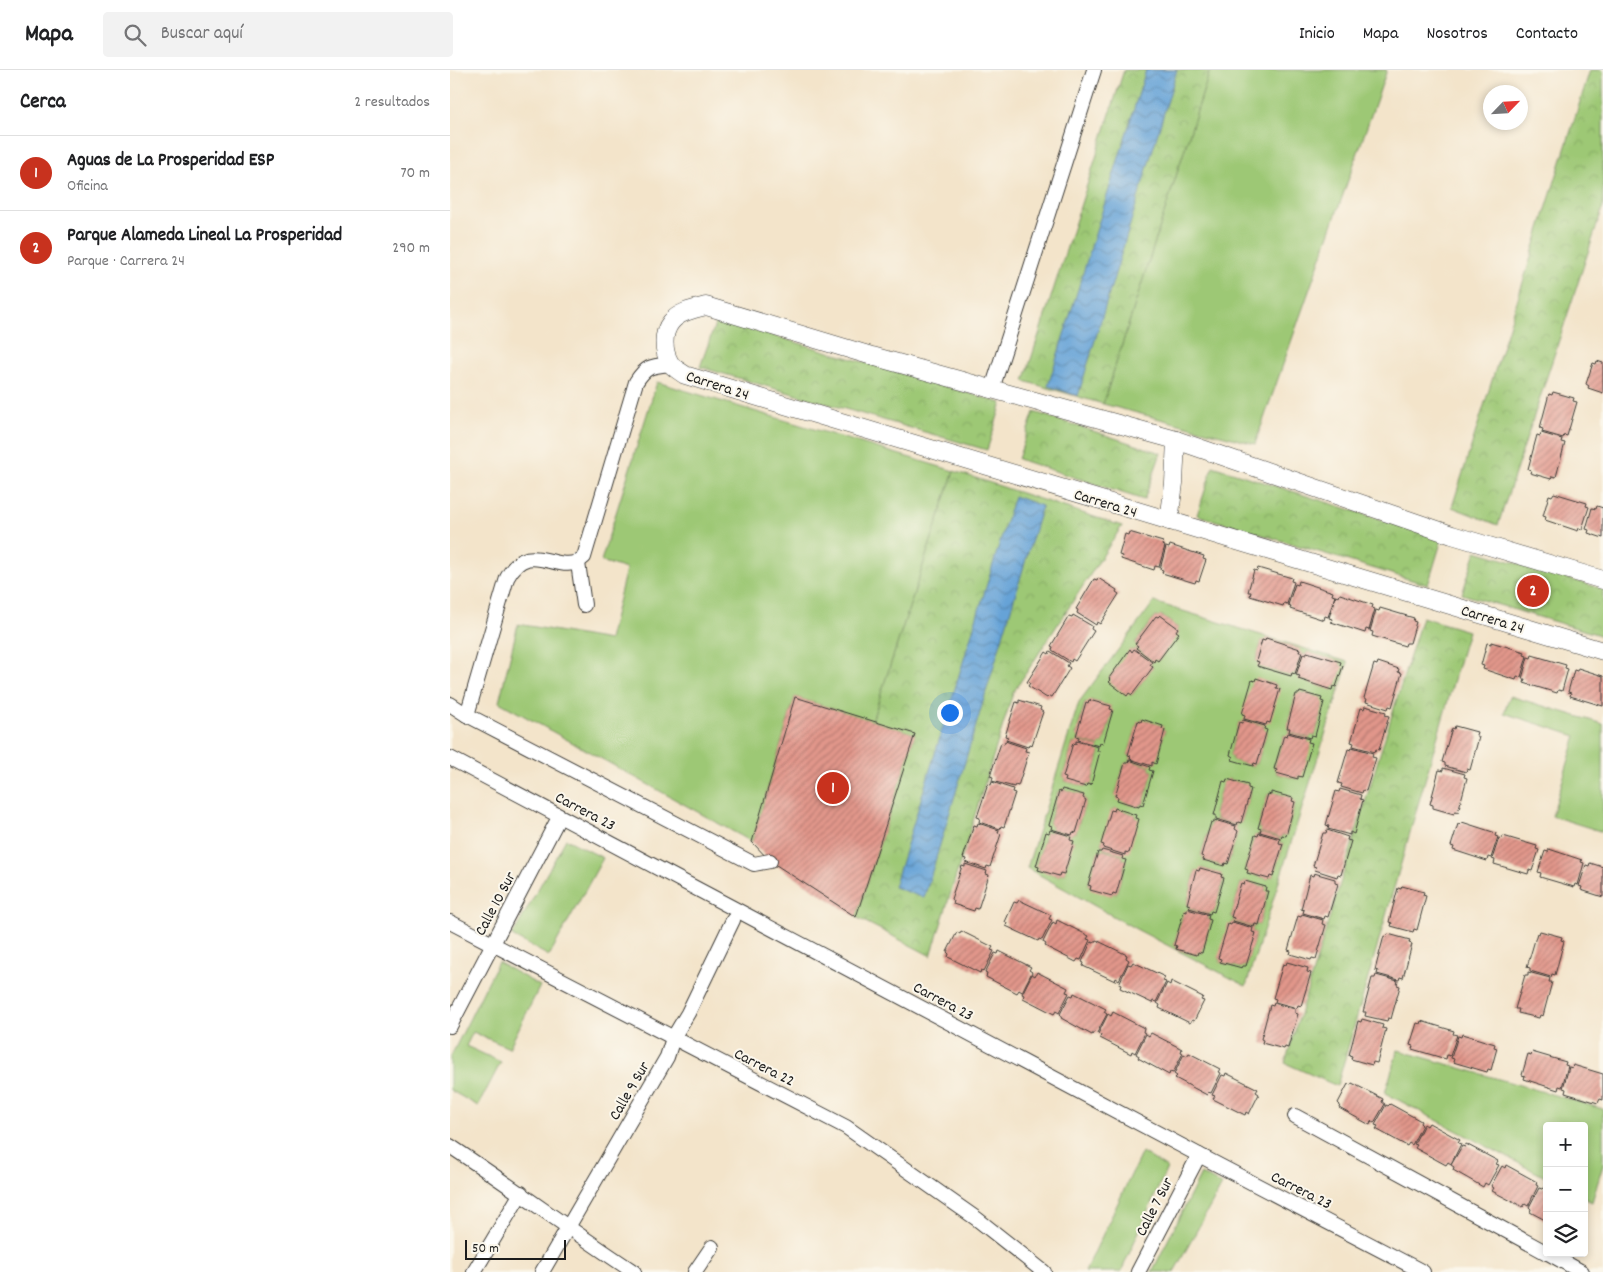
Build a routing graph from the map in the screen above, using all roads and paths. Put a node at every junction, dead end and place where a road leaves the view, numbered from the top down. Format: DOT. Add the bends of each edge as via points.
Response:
graph roads {
  1 [pos="1094,70"];
  2 [pos="670,364"];
  3 [pos="992,390"];
  4 [pos="1176,440"];
  5 [pos="1170,521"];
  6 [pos="578,563"];
  7 [pos="1603,580"];
  8 [pos="584,605"];
  9 [pos="1603,651"];
  10 [pos="450,704"];
  11 [pos="467,715"];
  12 [pos="450,758"];
  13 [pos="556,823"];
  14 [pos="770,861"];
  15 [pos="733,920"];
  16 [pos="450,922"];
  17 [pos="492,944"];
  18 [pos="450,1026"];
  19 [pos="673,1038"];
  20 [pos="1295,1116"];
  21 [pos="450,1146"];
  22 [pos="1198,1155"];
  23 [pos="521,1193"];
  24 [pos="568,1229"];
  25 [pos="712,1247"];
  26 [pos="1543,1251"];
  27 [pos="1554,1257"];
  28 [pos="474,1272"];
  29 [pos="542,1272"];
  30 [pos="634,1272"];
  31 [pos="695,1272"];
  32 [pos="1044,1272"];
  33 [pos="1138,1272"];
  34 [pos="1423,1272"];
  35 [pos="1582,1272"];
  1 -- 3 [label="street"];
  2 -- 3 [label="street, Carrera 24" via="664,344 671,322 686,311 706,306"];
  2 -- 5 [label="street, Carrera 24" via="685,375"];
  2 -- 6 [label="street" via="644,370 636,382 588,549"];
  3 -- 4 [label="street, Carrera 24"];
  4 -- 5 [label="street"];
  4 -- 7 [label="street, Carrera 24" via="1452,535"];
  5 -- 9 [label="street, Carrera 24"];
  6 -- 8 [label="street"];
  6 -- 11 [label="street" via="572,565 534,558 519,562 512,569"];
  10 -- 11 [label="street"];
  11 -- 14 [label="street" via="754,864"];
  12 -- 22 [label="street, Carrera 23"];
  13 -- 17 [label="street, Calle 10 Sur"];
  15 -- 19 [label="street, Calle 9 Sur"];
  16 -- 17 [label="street, Carrera 22"];
  17 -- 18 [label="street, Calle 10 Sur"];
  17 -- 19 [label="street, Carrera 22"];
  19 -- 24 [label="street, Calle 9 Sur" via="668,1057"];
  19 -- 32 [label="street, Carrera 22" via="846,1127"];
  20 -- 26 [label="street"];
  21 -- 23 [label="street"];
  22 -- 33 [label="street, Calle 7 Sur"];
  22 -- 34 [label="street, Carrera 23"];
  23 -- 24 [label="street"];
  23 -- 28 [label="street"];
  24 -- 29 [label="street, Calle 9 Sur"];
  24 -- 30 [label="street"];
  25 -- 31 [label="street"];
  27 -- 35 [label="street"];
}
